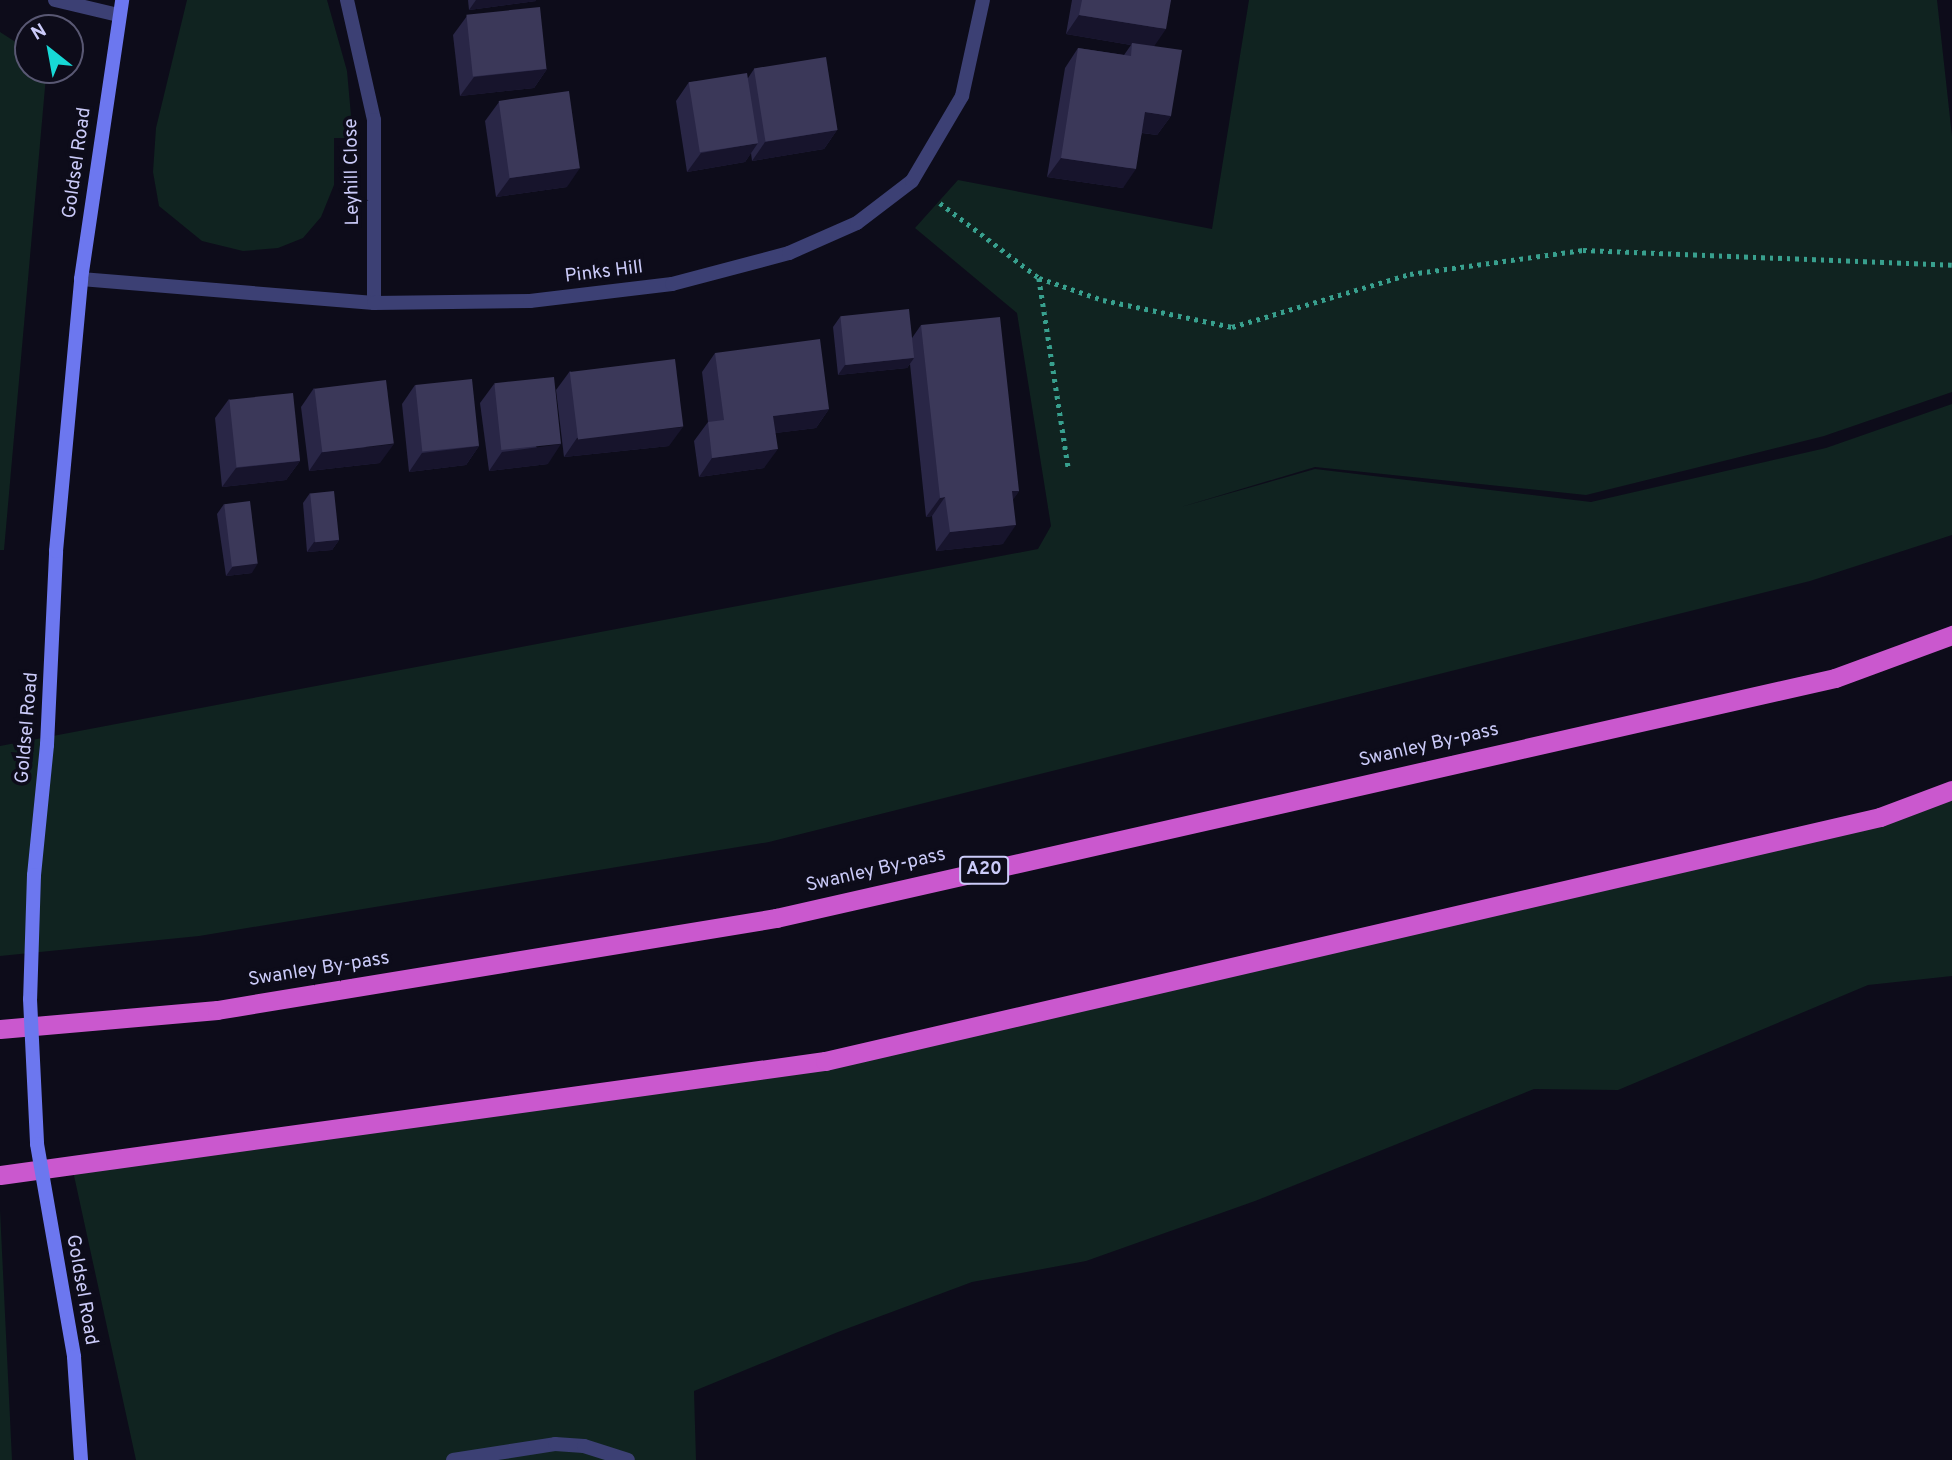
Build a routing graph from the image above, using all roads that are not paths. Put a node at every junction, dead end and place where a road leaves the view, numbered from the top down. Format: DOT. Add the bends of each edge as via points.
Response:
graph roads {
  1 [pos="55,0"];
  2 [pos="122,0"];
  3 [pos="346,0"];
  4 [pos="983,0"];
  5 [pos="118,15"];
  6 [pos="80,279"];
  7 [pos="374,303"];
  8 [pos="1952,635"];
  9 [pos="1952,790"];
  10 [pos="0,1029"];
  11 [pos="0,1175"];
  12 [pos="81,1460"];
  13 [pos="453,1460"];
  14 [pos="628,1460"];
  1 -- 5 [label="street"];
  2 -- 5 [label="main road, Goldsel Road"];
  3 -- 7 [label="street, Leyhill Close" via="374,120"];
  4 -- 7 [label="street, Pinks Hill" via="962,96 912,181 857,223 789,253 672,284 530,301"];
  5 -- 6 [label="main road, Goldsel Road"];
  6 -- 7 [label="street, Pinks Hill"];
  6 -- 12 [label="main road, Goldsel Road, bridge" via="56,551 30,999 37,1144 74,1357"];
  8 -- 10 [label="highway, Swanley By-pass / A20" via="1835,678 776,918 217,1010"];
  9 -- 11 [label="highway" via="1880,817 825,1061"];
  13 -- 14 [label="street" via="555,1444 584,1446"];
}
